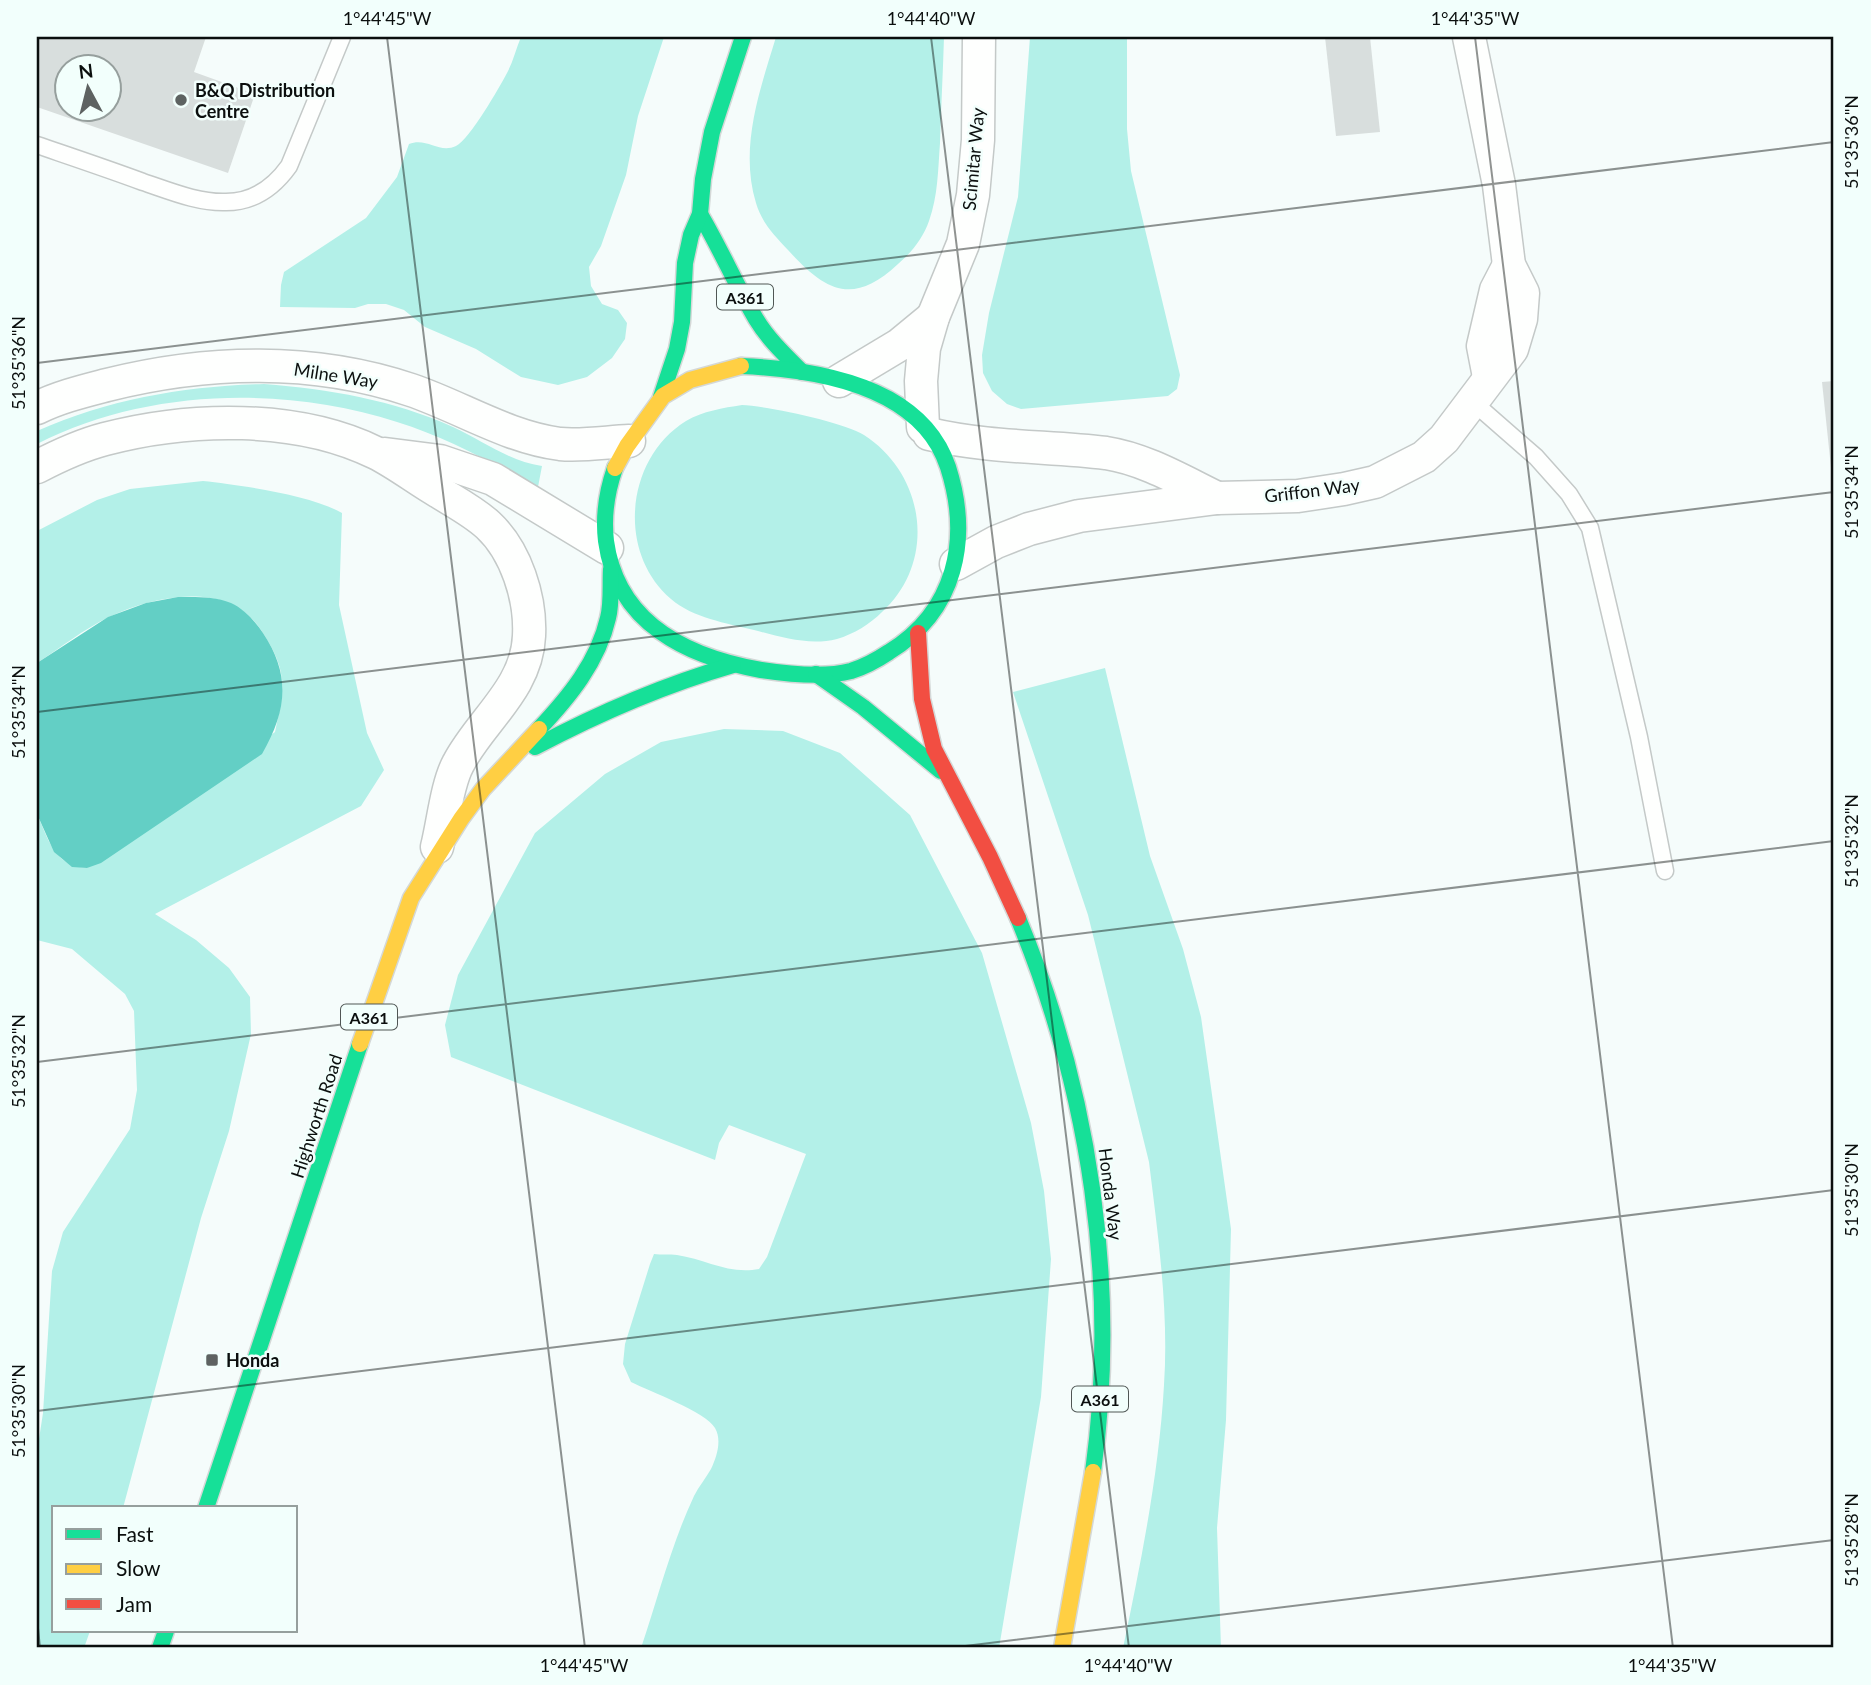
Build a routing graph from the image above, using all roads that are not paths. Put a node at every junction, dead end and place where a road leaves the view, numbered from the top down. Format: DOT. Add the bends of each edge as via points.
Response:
graph roads {
  1 [pos="342,37"];
  2 [pos="743,37"];
  3 [pos="979,37"];
  4 [pos="1469,37"];
  5 [pos="37,145"];
  6 [pos="700,214"];
  7 [pos="933,317"];
  8 [pos="802,372"];
  9 [pos="839,381"];
  10 [pos="1481,389"];
  11 [pos="661,397"];
  12 [pos="37,408"];
  13 [pos="926,431"];
  14 [pos="629,441"];
  15 [pos="376,453"];
  16 [pos="37,467"];
  17 [pos="1217,498"];
  18 [pos="609,558"];
  19 [pos="956,564"];
  20 [pos="918,633"];
  21 [pos="733,665"];
  22 [pos="816,674"];
  23 [pos="510,760"];
  24 [pos="942,771"];
  25 [pos="435,858"];
  26 [pos="1665,871"];
  27 [pos="207,1506"];
  28 [pos="1062,1648"];
  1 -- 5 [label="lane" via="289,166 270,187 242,200 213,202 182,195"];
  2 -- 6 [label="main road" via="712,132"];
  3 -- 7 [label="street, Scimitar Way" via="973,195 962,244"];
  4 -- 10 [label="street" via="1499,185 1509,265 1496,290 1483,346"];
  6 -- 8 [label="main road, A361" via="756,319"];
  6 -- 11 [label="main road" via="685,263 677,349"];
  7 -- 9 [label="street, Scimitar Way" via="899,345"];
  7 -- 13 [label="street, Scimitar Way" via="922,365"];
  8 -- 9 [label="main road"];
  8 -- 11 [label="main road" via="741,366 687,381"];
  9 -- 13 [label="main road" via="873,392"];
  10 -- 17 [label="street, Griffon Way" via="1444,439 1424,457 1375,482 1298,496"];
  10 -- 26 [label="lane" via="1569,494 1590,528"];
  11 -- 14 [label="main road, Highworth Road"];
  12 -- 14 [label="street, Milne Way" via="87,390 173,370 215,366 321,369 409,390 537,439 574,444"];
  13 -- 17 [label="street, Griffon Way" via="994,446 1108,454 1163,472"];
  13 -- 19 [label="main road" via="940,448 958,507"];
  14 -- 18 [label="main road, Highworth Road" via="609,491"];
  15 -- 16 [label="street" via="320,433 210,423 103,439"];
  15 -- 18 [label="street" via="440,461 493,479"];
  15 -- 25 [label="street" via="487,524 519,573 527,607 525,659 505,699 455,768"];
  17 -- 19 [label="street, Griffon Way" via="1054,522 996,542"];
  18 -- 21 [label="main road" via="629,602 648,623 678,642"];
  18 -- 23 [label="main road, Highworth Road / A361" via="609,616 598,651 564,702"];
  19 -- 20 [label="main road" via="936,609"];
  20 -- 22 [label="main road" via="851,671"];
  20 -- 24 [label="main road, Honda Way / A361" via="923,714"];
  21 -- 22 [label="main road"];
  21 -- 23 [label="main road, Highworth Road / A361" via="650,692"];
  22 -- 24 [label="main road, Honda Way / A361"];
  23 -- 25 [label="main road, Highworth Road / A361" via="460,819"];
  24 -- 28 [label="main road, Honda Way / A361" via="972,822 1038,967 1060,1034 1087,1148 1101,1305 1100,1405"];
  25 -- 27 [label="main road, Highworth Road / A361" via="411,898 393,946"];
}
